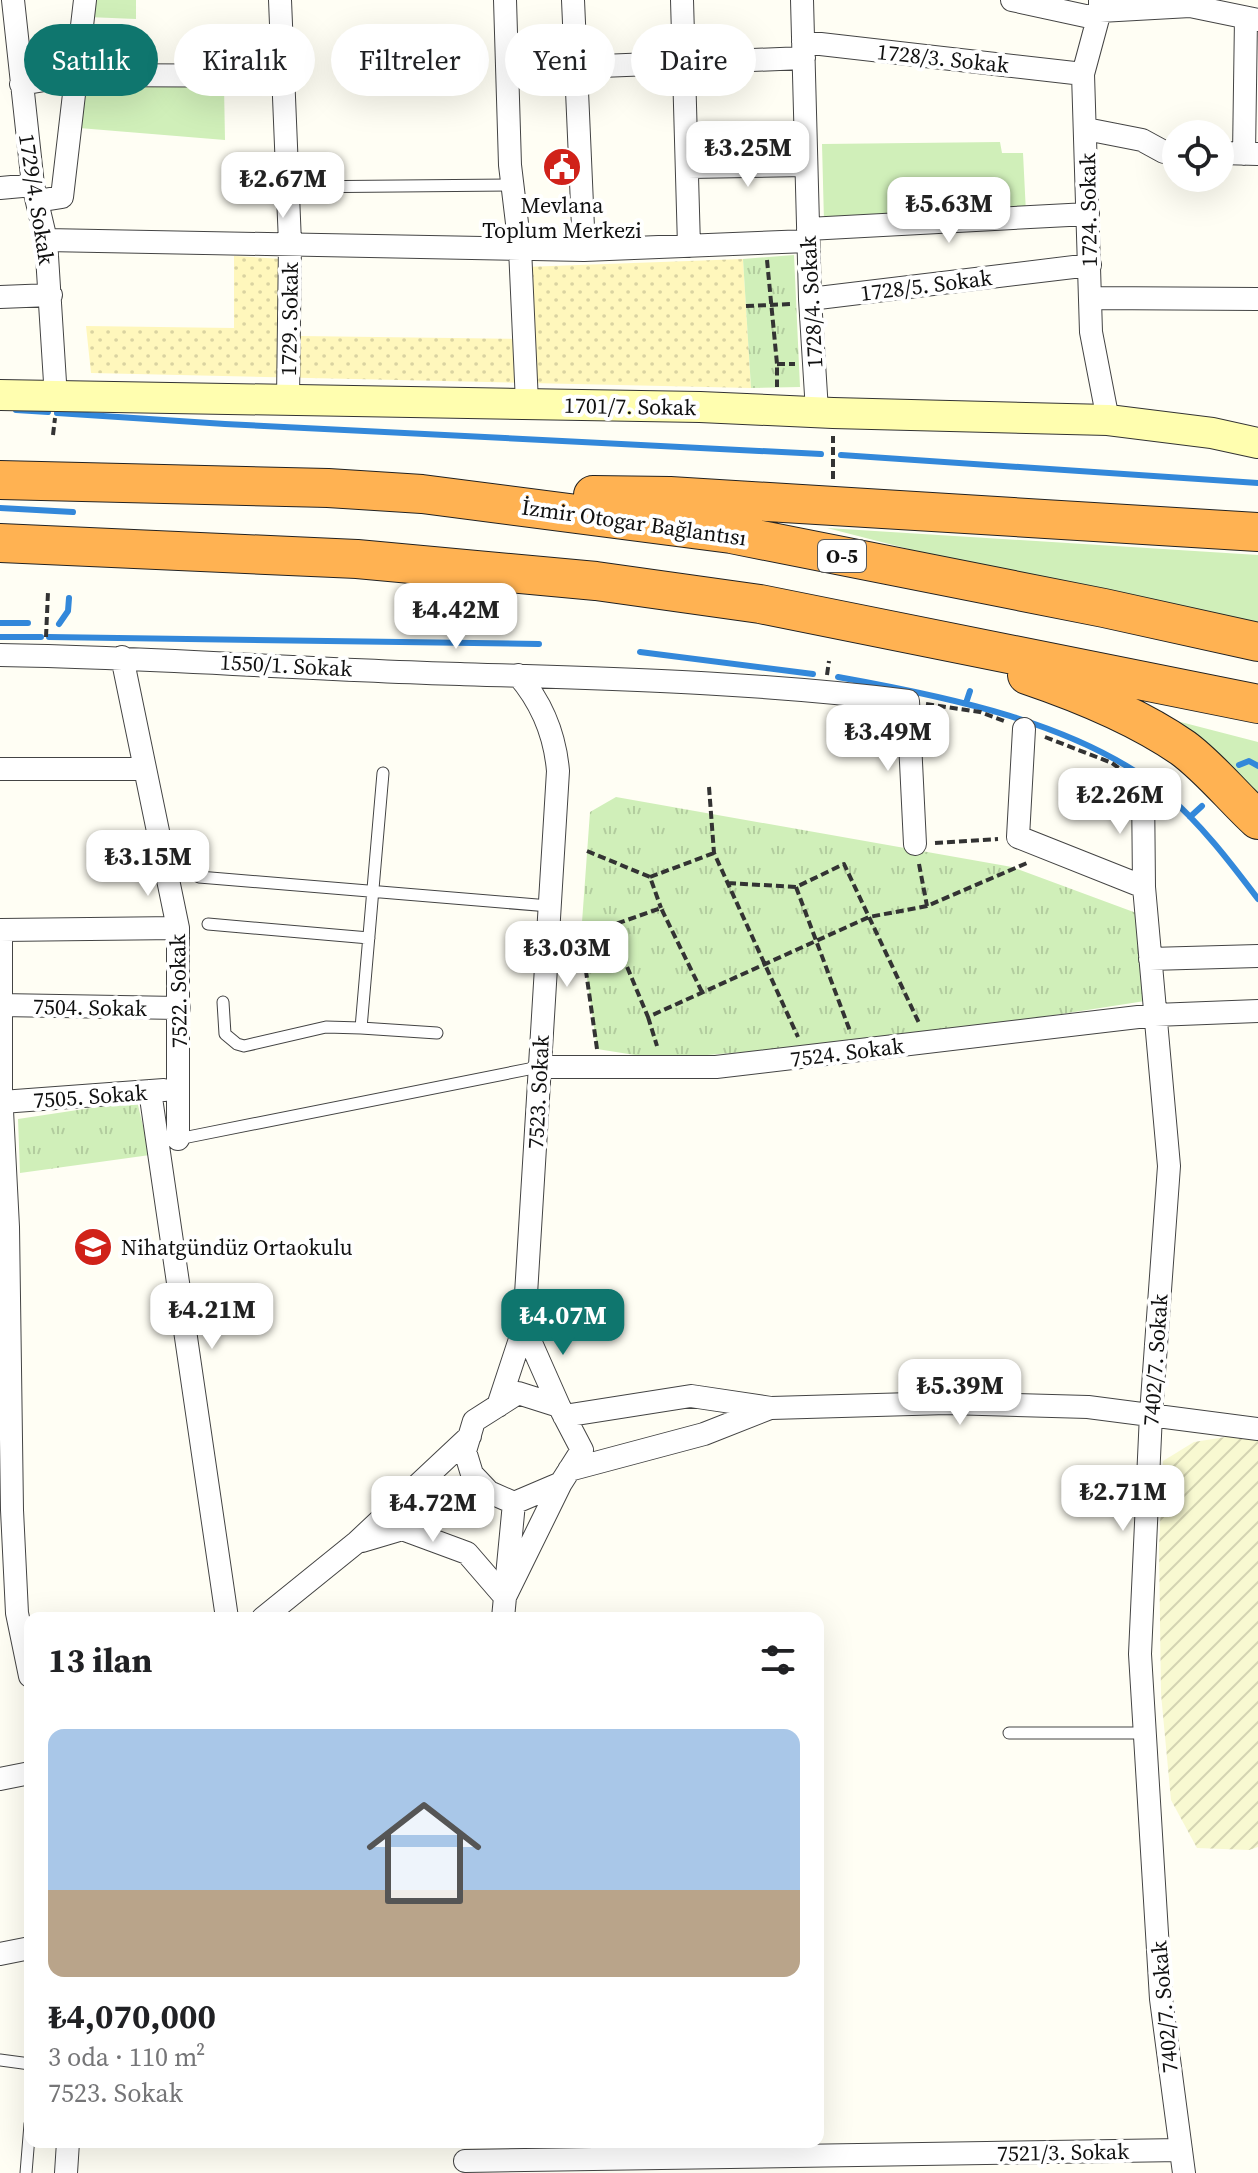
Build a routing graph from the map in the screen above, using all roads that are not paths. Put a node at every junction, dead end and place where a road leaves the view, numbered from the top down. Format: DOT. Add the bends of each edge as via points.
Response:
graph roads {
  1 [pos="13,0"];
  2 [pos="85,0"];
  3 [pos="280,0"];
  4 [pos="505,0"];
  5 [pos="573,0"];
  6 [pos="682,0"];
  7 [pos="802,0"];
  8 [pos="1012,0"];
  9 [pos="1192,3"];
  10 [pos="1100,6"];
  11 [pos="1252,19"];
  12 [pos="81,24"];
  13 [pos="281,24"];
  14 [pos="506,24"];
  15 [pos="574,24"];
  16 [pos="683,24"];
  17 [pos="804,50"];
  18 [pos="756,55"];
  19 [pos="1083,74"];
  20 [pos="24,83"];
  21 [pos="21,84"];
  22 [pos="72,96"];
  23 [pos="284,96"];
  24 [pos="508,96"];
  25 [pos="577,96"];
  26 [pos="686,96"];
  27 [pos="1086,129"];
  28 [pos="1162,151"];
  29 [pos="1251,154"];
  30 [pos="806,165"];
  31 [pos="689,167"];
  32 [pos="512,185"];
  33 [pos="288,187"];
  34 [pos="0,188"];
  35 [pos="35,193"];
  36 [pos="1088,214"];
  37 [pos="808,235"];
  38 [pos="46,240"];
  39 [pos="290,243"];
  40 [pos="689,246"];
  41 [pos="520,248"];
  42 [pos="584,250"];
  43 [pos="1090,265"];
  44 [pos="51,295"];
  45 [pos="0,297"];
  46 [pos="1091,298"];
  47 [pos="1258,299"];
  48 [pos="810,301"];
  49 [pos="0,395"];
  50 [pos="56,398"];
  51 [pos="288,399"];
  52 [pos="527,403"];
  53 [pos="825,412"];
  54 [pos="1108,420"];
  55 [pos="1258,443"];
  56 [pos="0,480"];
  57 [pos="422,494"];
  58 [pos="1258,532"];
  59 [pos="0,543"];
  60 [pos="896,630"];
  61 [pos="1258,642"];
  62 [pos="0,655"];
  63 [pos="122,657"];
  64 [pos="518,675"];
  65 [pos="1258,704"];
  66 [pos="1024,729"];
  67 [pos="0,769"];
  68 [pos="145,769"];
  69 [pos="383,773"];
  70 [pos="1143,786"];
  71 [pos="1258,820"];
  72 [pos="915,844"];
  73 [pos="199,877"];
  74 [pos="1144,887"];
  75 [pos="373,892"];
  76 [pos="549,906"];
  77 [pos="208,924"];
  78 [pos="178,928"];
  79 [pos="1,930"];
  80 [pos="369,938"];
  81 [pos="1258,956"];
  82 [pos="1150,959"];
  83 [pos="223,1002"];
  84 [pos="1,1005"];
  85 [pos="179,1008"];
  86 [pos="1258,1011"];
  87 [pos="1155,1015"];
  88 [pos="361,1028"];
  89 [pos="437,1033"];
  90 [pos="539,1067"];
  91 [pos="179,1089"];
  92 [pos="150,1091"];
  93 [pos="1,1094"];
  94 [pos="178,1139"];
  95 [pos="3,1172"];
  96 [pos="4,1294"];
  97 [pos="524,1327"];
  98 [pos="6,1396"];
  99 [pos="498,1406"];
  100 [pos="771,1408"];
  101 [pos="562,1411"];
  102 [pos="1151,1414"];
  103 [pos="1258,1429"];
  104 [pos="470,1436"];
  105 [pos="565,1477"];
  106 [pos="489,1492"];
  107 [pos="514,1503"];
  108 [pos="6,1510"];
  109 [pos="402,1529"];
  110 [pos="357,1542"];
  111 [pos="504,1608"];
  112 [pos="226,1612"];
  113 [pos="270,1612"];
  114 [pos="8,1613"];
  115 [pos="24,1659"];
  116 [pos="1009,1733"];
  117 [pos="1146,1733"];
  118 [pos="24,1774"];
  119 [pos="0,1779"];
  120 [pos="24,1949"];
  121 [pos="0,1954"];
  122 [pos="0,2060"];
  123 [pos="24,2063"];
  124 [pos="28,2148"];
  125 [pos="68,2148"];
  126 [pos="465,2159"];
  127 [pos="1182,2162"];
  128 [pos="611,2166"];
  129 [pos="26,2173"];
  130 [pos="66,2173"];
  1 -- 21 [label="street, 1729/4. Sokak"];
  2 -- 12 [label="street"];
  3 -- 13 [label="street, 1729. Sokak"];
  4 -- 14 [label="street"];
  5 -- 15 [label="street"];
  6 -- 16 [label="street"];
  7 -- 17 [label="street, 1728/4. Sokak"];
  8 -- 10 [label="street" via="1090,17"];
  9 -- 10 [label="street"];
  9 -- 11 [label="street"];
  10 -- 19 [label="street, 1724. Sokak"];
  11 -- 29 [label="street"];
  17 -- 18 [label="street, 1728/3. Sokak"];
  17 -- 19 [label="street, 1728/3. Sokak"];
  17 -- 30 [label="street, 1728/4. Sokak"];
  19 -- 27 [label="street, 1724. Sokak"];
  20 -- 21 [label="street"];
  21 -- 35 [label="street, 1729/4. Sokak"];
  22 -- 35 [label="street" via="62,197"];
  23 -- 33 [label="street, 1729. Sokak"];
  24 -- 32 [label="street"];
  25 -- 42 [label="street"];
  26 -- 31 [label="street"];
  27 -- 28 [label="street" via="1142,140"];
  27 -- 36 [label="street, 1724. Sokak"];
  30 -- 31 [label="street"];
  30 -- 37 [label="street, 1728/4. Sokak"];
  31 -- 40 [label="street"];
  32 -- 33 [label="lane"];
  32 -- 41 [label="street"];
  33 -- 39 [label="street, 1729. Sokak"];
  34 -- 35 [label="street"];
  35 -- 38 [label="street, 1729/4. Sokak"];
  36 -- 37 [label="street"];
  36 -- 43 [label="street, 1724. Sokak"];
  37 -- 40 [label="street"];
  37 -- 48 [label="street, 1728/4. Sokak"];
  38 -- 39 [label="street"];
  38 -- 44 [label="street, 1729/4. Sokak"];
  39 -- 41 [label="street"];
  39 -- 51 [label="street, 1729. Sokak"];
  40 -- 42 [label="street"];
  41 -- 42 [label="street"];
  41 -- 52 [label="street"];
  43 -- 46 [label="street, 1724. Sokak"];
  43 -- 48 [label="street, 1728/5. Sokak"];
  44 -- 45 [label="street"];
  44 -- 50 [label="street, 1729/4. Sokak"];
  46 -- 47 [label="street"];
  46 -- 54 [label="street, 1724. Sokak" via="1091,332"];
  48 -- 53 [label="street, 1728/4. Sokak"];
  49 -- 50 [label="street, 1701/7. Sokak"];
  50 -- 51 [label="street, 1701/7. Sokak"];
  51 -- 52 [label="street, 1701/7. Sokak"];
  52 -- 53 [label="street, 1701/7. Sokak"];
  53 -- 54 [label="street, 1701/7. Sokak"];
  54 -- 55 [label="street, 1701/7. Sokak"];
  56 -- 57 [label="highway, İzmir Otogar Bağlantısı / O-5"];
  57 -- 58 [label="highway" via="670,496"];
  57 -- 61 [label="highway, İzmir Otogar Bağlantısı / O-5" via="731,534"];
  59 -- 60 [label="highway" via="357,559 596,581"];
  60 -- 65 [label="highway"];
  60 -- 71 [label="highway" via="1062,687 1131,719 1184,749"];
  62 -- 63 [label="street, 1550/1. Sokak"];
  63 -- 64 [label="street, 1550/1. Sokak"];
  63 -- 68 [label="street, 7522. Sokak"];
  64 -- 72 [label="street, 1550/1. Sokak" via="825,690 908,701"];
  64 -- 76 [label="street, 7523. Sokak" via="536,696 556,750"];
  66 -- 74 [label="street" via="1018,837"];
  67 -- 68 [label="street"];
  68 -- 78 [label="street, 7522. Sokak"];
  69 -- 75 [label="lane"];
  70 -- 74 [label="street, 7402/7. Sokak"];
  73 -- 75 [label="lane"];
  74 -- 82 [label="street, 7402/7. Sokak"];
  75 -- 76 [label="lane"];
  75 -- 80 [label="lane"];
  76 -- 90 [label="street, 7523. Sokak"];
  77 -- 80 [label="lane"];
  78 -- 79 [label="street"];
  78 -- 85 [label="street, 7522. Sokak"];
  79 -- 84 [label="street"];
  80 -- 88 [label="lane"];
  81 -- 82 [label="street"];
  82 -- 87 [label="street, 7402/7. Sokak"];
  83 -- 88 [label="lane" via="225,1034 244,1046 326,1027"];
  84 -- 85 [label="street, 7504. Sokak"];
  84 -- 93 [label="street"];
  85 -- 91 [label="street, 7522. Sokak"];
  86 -- 87 [label="street, 7524. Sokak"];
  87 -- 90 [label="street, 7524. Sokak" via="716,1067"];
  87 -- 102 [label="street, 7402/7. Sokak" via="1169,1166"];
  88 -- 89 [label="lane"];
  90 -- 94 [label="lane"];
  90 -- 97 [label="street, 7523. Sokak"];
  91 -- 92 [label="street, 7505. Sokak"];
  91 -- 94 [label="street, 7522. Sokak"];
  92 -- 93 [label="street, 7505. Sokak"];
  92 -- 112 [label="street"];
  93 -- 95 [label="street"];
  95 -- 96 [label="street"];
  96 -- 98 [label="street"];
  97 -- 99 [label="street"];
  97 -- 101 [label="street"];
  98 -- 108 [label="street"];
  99 -- 101 [label="street" via="518,1393"];
  99 -- 104 [label="street" via="474,1421"];
  100 -- 101 [label="street" via="691,1396"];
  100 -- 102 [label="street" via="947,1403"];
  100 -- 105 [label="street"];
  101 -- 105 [label="street" via="582,1450"];
  102 -- 103 [label="street"];
  102 -- 117 [label="street, 7402/7. Sokak" via="1140,1654"];
  104 -- 106 [label="street" via="465,1451 472,1474"];
  104 -- 110 [label="street"];
  105 -- 107 [label="street"];
  105 -- 111 [label="street"];
  106 -- 107 [label="street"];
  106 -- 109 [label="street"];
  107 -- 111 [label="street"];
  108 -- 114 [label="street"];
  109 -- 110 [label="street"];
  109 -- 111 [label="street" via="467,1553"];
  110 -- 113 [label="street"];
  114 -- 115 [label="street"];
  116 -- 117 [label="lane"];
  117 -- 127 [label="street, 7402/7. Sokak" via="1161,1999"];
  118 -- 119 [label="street"];
  120 -- 121 [label="street"];
  122 -- 123 [label="lane"];
  124 -- 129 [label="lane"];
  125 -- 130 [label="street"];
  126 -- 128 [label="street, 7521/3. Sokak"];
  127 -- 128 [label="street, 7521/3. Sokak"];
}
